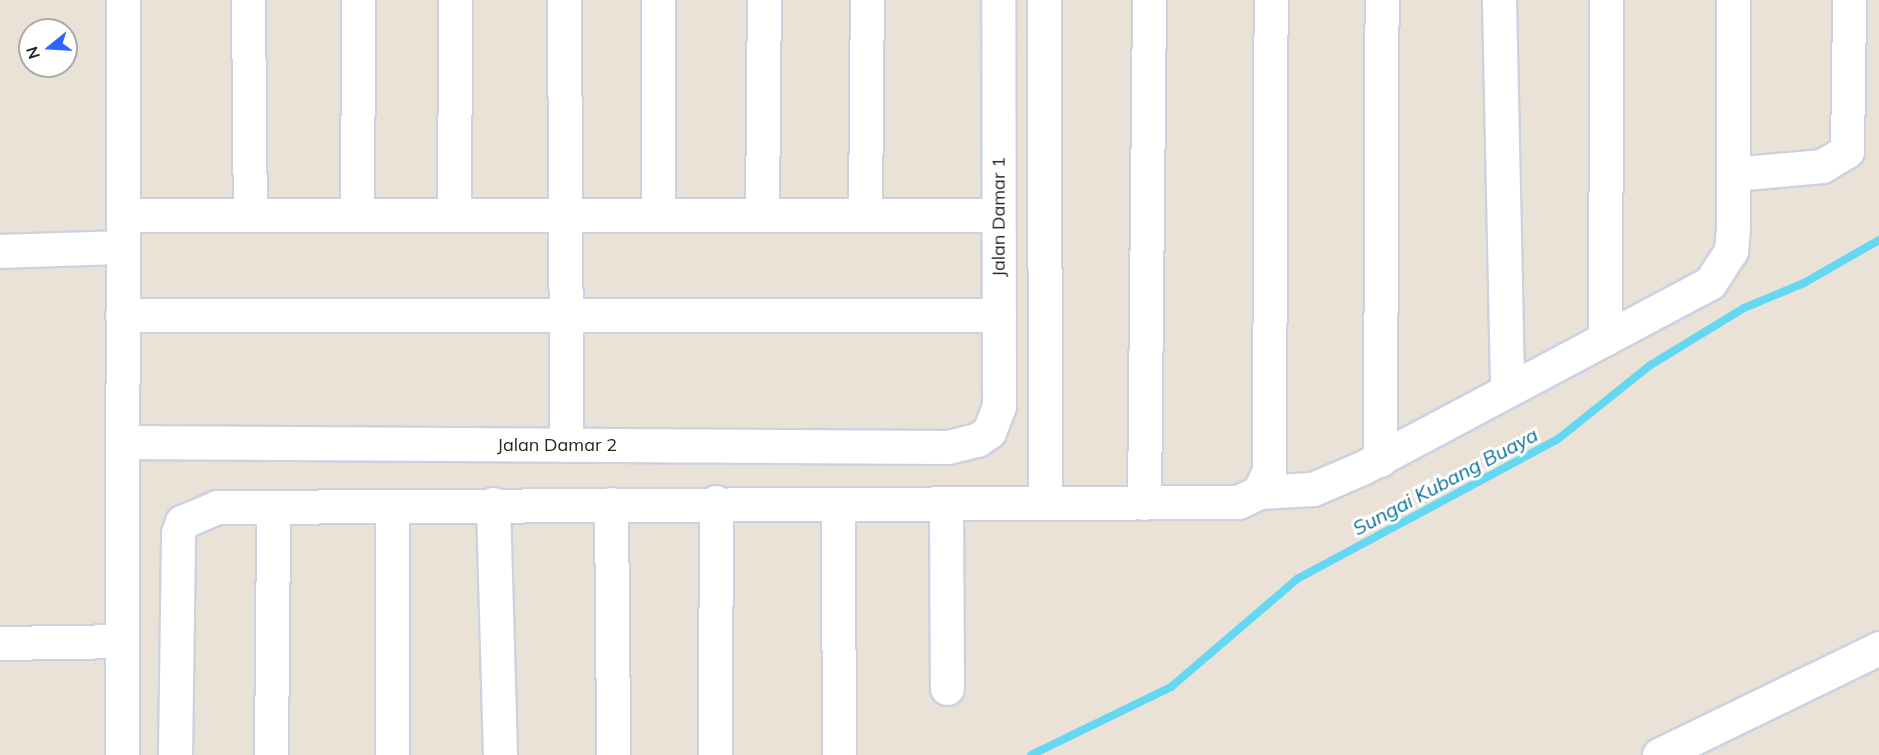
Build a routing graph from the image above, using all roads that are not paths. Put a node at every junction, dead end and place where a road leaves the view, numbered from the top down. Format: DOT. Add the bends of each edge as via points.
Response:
graph roads {
  1 [pos="123,0"];
  2 [pos="248,0"];
  3 [pos="358,0"];
  4 [pos="456,0"];
  5 [pos="564,0"];
  6 [pos="658,0"];
  7 [pos="764,0"];
  8 [pos="867,0"];
  9 [pos="998,0"];
  10 [pos="1044,0"];
  11 [pos="1149,0"];
  12 [pos="1271,0"];
  13 [pos="1382,0"];
  14 [pos="1499,0"];
  15 [pos="1606,0"];
  16 [pos="1733,0"];
  17 [pos="1849,0"];
  18 [pos="1734,174"];
  19 [pos="454,214"];
  20 [pos="564,214"];
  21 [pos="865,214"];
  22 [pos="123,215"];
  23 [pos="250,215"];
  24 [pos="357,215"];
  25 [pos="658,215"];
  26 [pos="762,215"];
  27 [pos="998,215"];
  28 [pos="123,247"];
  29 [pos="0,251"];
  30 [pos="122,315"];
  31 [pos="999,315"];
  32 [pos="565,316"];
  33 [pos="1605,339"];
  34 [pos="1507,389"];
  35 [pos="989,432"];
  36 [pos="122,442"];
  37 [pos="566,445"];
  38 [pos="1380,460"];
  39 [pos="1259,492"];
  40 [pos="716,502"];
  41 [pos="1045,503"];
  42 [pos="1144,503"];
  43 [pos="493,504"];
  44 [pos="611,504"];
  45 [pos="946,504"];
  46 [pos="838,505"];
  47 [pos="273,508"];
  48 [pos="392,509"];
  49 [pos="122,641"];
  50 [pos="0,643"];
  51 [pos="1879,648"];
  52 [pos="947,688"];
  53 [pos="122,755"];
  54 [pos="176,755"];
  55 [pos="271,755"];
  56 [pos="392,755"];
  57 [pos="500,755"];
  58 [pos="613,755"];
  59 [pos="715,755"];
  60 [pos="839,755"];
  61 [pos="1659,755"];
  1 -- 22 [label="street"];
  2 -- 23 [label="street"];
  3 -- 24 [label="street"];
  4 -- 19 [label="street"];
  5 -- 20 [label="street"];
  6 -- 25 [label="street"];
  7 -- 26 [label="street"];
  8 -- 21 [label="street"];
  9 -- 27 [label="street, Jalan Damar 1"];
  10 -- 41 [label="street"];
  11 -- 42 [label="street"];
  12 -- 39 [label="street" via="1269,471"];
  13 -- 38 [label="street"];
  14 -- 34 [label="street"];
  15 -- 33 [label="street"];
  16 -- 18 [label="street"];
  17 -- 18 [label="street" via="1847,151 1822,166"];
  18 -- 33 [label="street" via="1731,251 1710,283"];
  19 -- 20 [label="street"];
  19 -- 24 [label="street"];
  20 -- 25 [label="street"];
  20 -- 32 [label="street"];
  21 -- 26 [label="street"];
  21 -- 27 [label="street"];
  22 -- 23 [label="street"];
  22 -- 28 [label="street"];
  23 -- 24 [label="street"];
  25 -- 26 [label="street"];
  27 -- 31 [label="street, Jalan Damar 1"];
  28 -- 29 [label="street"];
  28 -- 30 [label="street"];
  30 -- 32 [label="street"];
  30 -- 36 [label="street"];
  31 -- 32 [label="street"];
  31 -- 35 [label="street, Jalan Damar 1" via="999,406"];
  32 -- 37 [label="street"];
  33 -- 34 [label="street"];
  34 -- 38 [label="street"];
  35 -- 37 [label="street, Jalan Damar 2" via="948,447"];
  36 -- 37 [label="street, Jalan Damar 2"];
  36 -- 49 [label="street"];
  38 -- 39 [label="street" via="1312,489"];
  39 -- 42 [label="street" via="1238,502"];
  40 -- 44 [label="street"];
  40 -- 46 [label="street"];
  40 -- 59 [label="street"];
  41 -- 42 [label="street"];
  41 -- 45 [label="street"];
  43 -- 44 [label="street"];
  43 -- 48 [label="street"];
  43 -- 57 [label="street"];
  44 -- 58 [label="street"];
  45 -- 46 [label="street"];
  45 -- 52 [label="street"];
  46 -- 60 [label="street"];
  47 -- 48 [label="street"];
  47 -- 54 [label="street" via="218,507 182,522 178,533"];
  47 -- 55 [label="street"];
  48 -- 56 [label="street"];
  49 -- 50 [label="street"];
  49 -- 53 [label="street"];
  51 -- 61 [label="street"];
}
